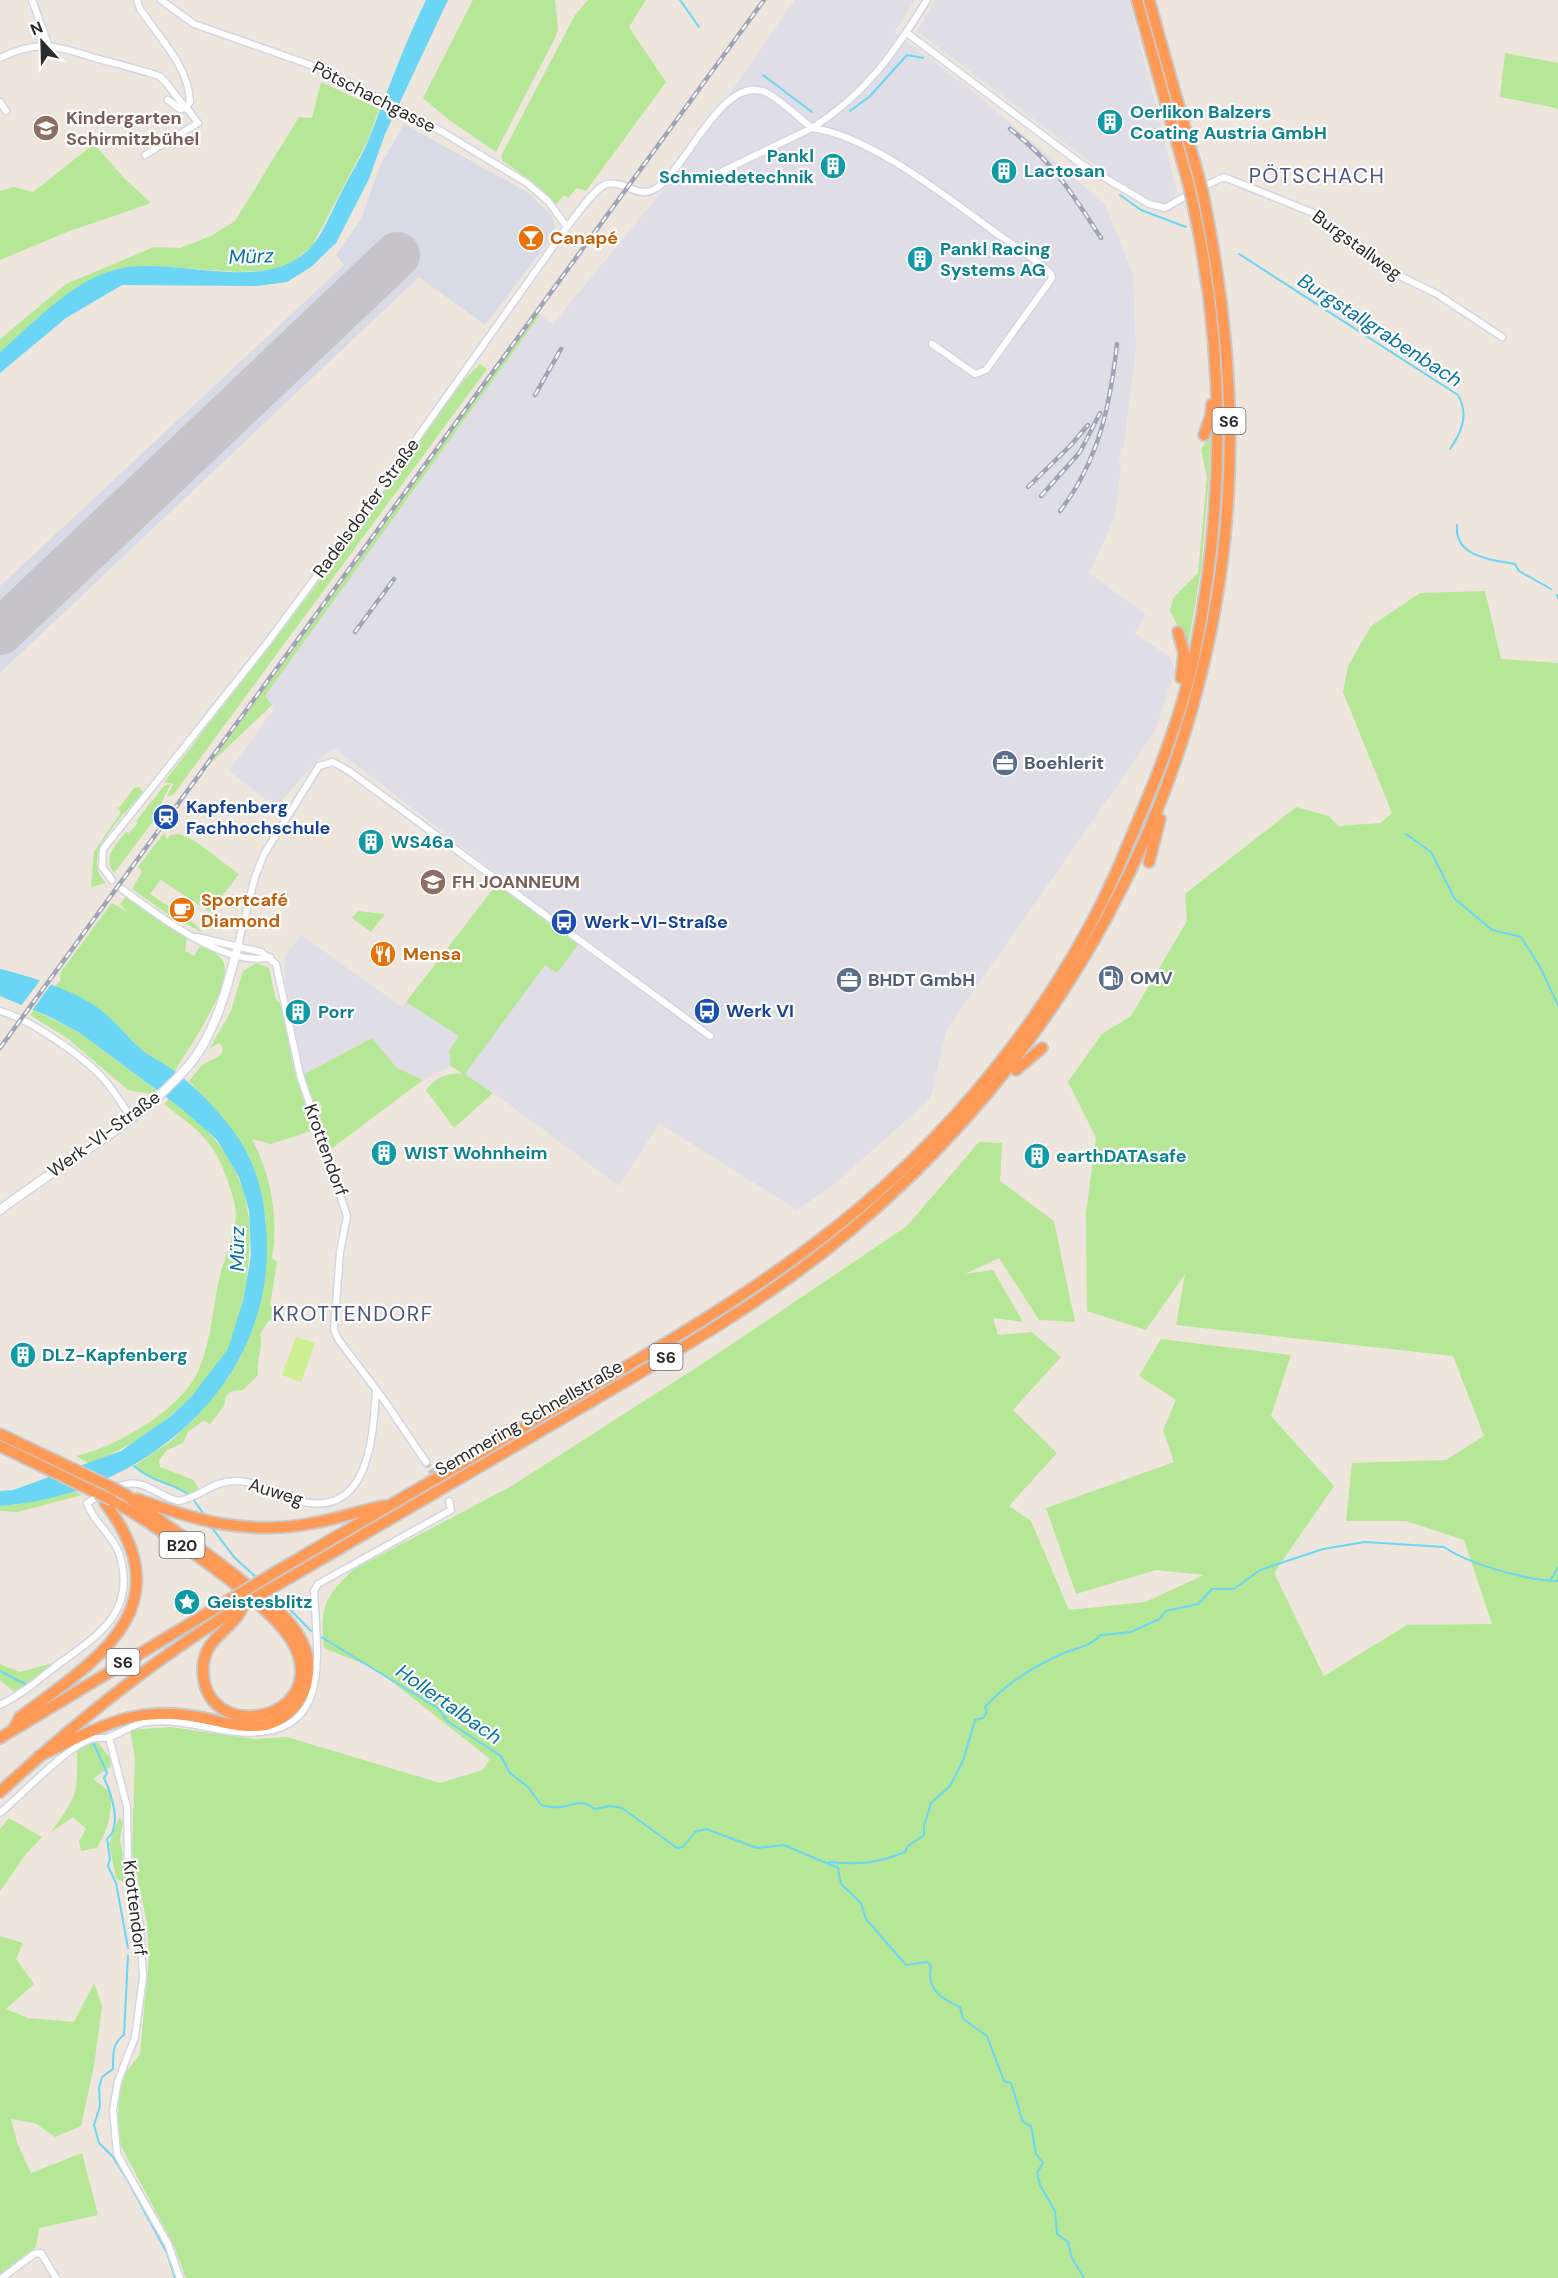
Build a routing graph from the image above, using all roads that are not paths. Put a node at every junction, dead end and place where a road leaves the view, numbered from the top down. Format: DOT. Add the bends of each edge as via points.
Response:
graph roads {
  1 [pos="32,0"];
  2 [pos="137,0"];
  3 [pos="161,0"];
  4 [pos="927,0"];
  5 [pos="1137,0"];
  6 [pos="1149,0"];
  7 [pos="907,33"];
  8 [pos="48,44"];
  9 [pos="0,58"];
  10 [pos="168,100"];
  11 [pos="0,102"];
  12 [pos="187,107"];
  13 [pos="6,111"];
  14 [pos="812,128"];
  15 [pos="145,155"];
  16 [pos="702,181"];
  17 [pos="567,227"];
  18 [pos="1502,338"];
  19 [pos="932,344"];
  20 [pos="1216,351"];
  21 [pos="1204,435"];
  22 [pos="1178,632"];
  23 [pos="1173,729"];
  24 [pos="1164,797"];
  25 [pos="1149,862"];
  26 [pos="112,880"];
  27 [pos="122,889"];
  28 [pos="197,937"];
  29 [pos="238,945"];
  30 [pos="235,956"];
  31 [pos="271,957"];
  32 [pos="0,1011"];
  33 [pos="710,1036"];
  34 [pos="1042,1048"];
  35 [pos="993,1089"];
  36 [pos="131,1118"];
  37 [pos="0,1210"];
  38 [pos="376,1390"];
  39 [pos="0,1434"];
  40 [pos="0,1446"];
  41 [pos="426,1462"];
  42 [pos="126,1495"];
  43 [pos="449,1501"];
  44 [pos="109,1502"];
  45 [pos="391,1504"];
  46 [pos="248,1597"];
  47 [pos="0,1705"];
  48 [pos="14,1728"];
  49 [pos="109,1737"];
  50 [pos="0,1738"];
  51 [pos="39,1756"];
  52 [pos="0,1792"];
  53 [pos="0,1814"];
  54 [pos="2,2278"];
  55 [pos="56,2278"];
  56 [pos="180,2278"];
  1 -- 8 [label="street"];
  2 -- 12 [label="street" via="185,75 190,92"];
  3 -- 17 [label="street, Pötschachgasse" via="194,24 303,61 408,113 527,183 548,201"];
  4 -- 7 [label="street"];
  5 -- 20 [label="highway, Semmering Schnellstraße / S6, bridge" via="1193,204"];
  6 -- 24 [label="highway, Semmering Schnellstraße / S6, bridge" via="1199,178 1218,267 1229,418 1224,549 1209,644"];
  7 -- 14 [label="street" via="857,95"];
  7 -- 18 [label="street, Burgstallweg" via="1080,163 1149,204 1165,208 1224,177 1316,214 1379,266 1443,297"];
  8 -- 9 [label="street"];
  8 -- 12 [label="street" via="144,71 167,82"];
  10 -- 12 [label="street" via="180,110"];
  11 -- 13 [label="street"];
  12 -- 15 [label="street" via="198,123"];
  14 -- 16 [label="street"];
  14 -- 17 [label="street" via="768,93 756,89 732,96 660,186 646,193 606,184"];
  14 -- 19 [label="street" via="829,130 878,153 1052,275 986,370 975,374"];
  17 -- 26 [label="street, Radelsdorfer Straße" via="370,504 104,849 102,867"];
  20 -- 21 [label="highway" via="1210,374 1211,416"];
  20 -- 23 [label="highway, Semmering Schnellstraße / S6" via="1217,495 1212,550 1194,654"];
  22 -- 23 [label="highway" via="1184,667"];
  23 -- 45 [label="highway, Semmering Schnellstraße / S6" via="1153,786 1088,932 1024,1032 963,1107 895,1177 821,1239 761,1282 613,1375"];
  24 -- 25 [label="highway"];
  24 -- 35 [label="highway, Semmering Schnellstraße / S6" via="1092,947"];
  27 -- 28 [label="street"];
  28 -- 29 [label="street"];
  28 -- 30 [label="street"];
  29 -- 30 [label="main road, Werk-VI-Straße"];
  29 -- 31 [label="street"];
  29 -- 33 [label="street, Werk-VI-Straße" via="255,877 267,848 319,766 333,762"];
  30 -- 31 [label="street"];
  30 -- 36 [label="main road, Werk-VI-Straße" via="219,1010 191,1063"];
  31 -- 38 [label="street, Krottendorf" via="278,968 302,1082 347,1216 334,1330"];
  32 -- 36 [label="street" via="28,1022 82,1061 106,1081"];
  34 -- 35 [label="highway"];
  35 -- 46 [label="highway, Semmering Schnellstraße / S6, bridge" via="905,1184 771,1290 667,1356 289,1578"];
  36 -- 37 [label="main road, Werk-VI-Straße"];
  38 -- 41 [label="street, Krottendorf"];
  38 -- 47 [label="street, Auweg" via="368,1454 351,1492 341,1498 305,1503 250,1482 235,1481 212,1485 183,1500 168,1498 138,1483 126,1483 90,1500 89,1509 111,1537 122,1567 120,1602 112,1620 95,1639 21,1695"];
  39 -- 42 [label="highway, B20, bridge"];
  40 -- 44 [label="highway, bridge" via="97,1492"];
  42 -- 45 [label="highway" via="197,1520 259,1528 302,1525"];
  42 -- 46 [label="highway, B20"];
  43 -- 49 [label="street" via="451,1510 324,1578 314,1592 318,1678 314,1693 300,1713 276,1730 235,1732 169,1721 127,1727"];
  44 -- 46 [label="highway, B20" via="187,1549"];
  44 -- 48 [label="highway" via="133,1557 136,1589 130,1612 117,1636 98,1658 20,1717"];
  45 -- 48 [label="highway, Semmering Schnellstraße / S6, bridge"];
  46 -- 46 [label="highway" via="286,1633 296,1648 300,1665 298,1682 287,1702 275,1711 254,1717 236,1715 221,1707 210,1695 203,1671 212,1641 240,1615"];
  46 -- 51 [label="highway, Semmering Schnellstraße / S6" via="159,1658"];
  46 -- 51 [label="highway" via="294,1628 306,1651 306,1686 286,1715 256,1726 183,1714 140,1715 101,1725"];
  48 -- 50 [label="highway, Semmering Schnellstraße / S6"];
  49 -- 53 [label="street" via="93,1738 76,1747"];
  49 -- 56 [label="street, Krottendorf" via="127,1807 128,1862 140,1927 143,1977 135,2037 118,2081 113,2110 115,2143 117,2154 168,2244"];
  51 -- 52 [label="highway, Semmering Schnellstraße / S6"];
  54 -- 55 [label="street" via="41,2253"];
}
